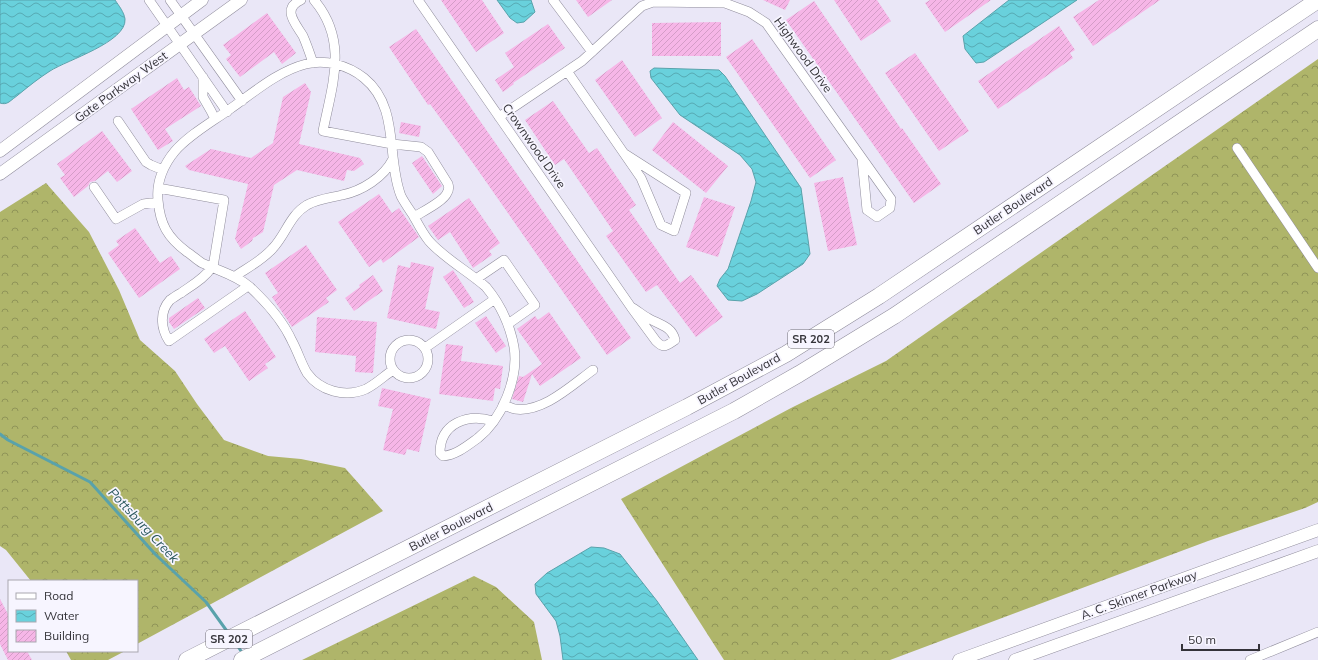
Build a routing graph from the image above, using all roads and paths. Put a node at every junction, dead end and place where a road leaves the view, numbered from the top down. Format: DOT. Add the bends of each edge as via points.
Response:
graph roads {
  1 [pos="149,0"];
  2 [pos="170,0"];
  3 [pos="202,0"];
  4 [pos="241,0"];
  5 [pos="301,0"];
  6 [pos="314,0"];
  7 [pos="418,0"];
  8 [pos="553,0"];
  9 [pos="1318,0"];
  10 [pos="641,3"];
  11 [pos="180,15"];
  12 [pos="168,26"];
  13 [pos="1318,29"];
  14 [pos="194,34"];
  15 [pos="180,44"];
  16 [pos="592,52"];
  17 [pos="312,63"];
  18 [pos="336,64"];
  19 [pos="567,71"];
  20 [pos="203,77"];
  21 [pos="242,101"];
  22 [pos="226,112"];
  23 [pos="499,117"];
  24 [pos="215,120"];
  25 [pos="118,121"];
  26 [pos="392,144"];
  27 [pos="1237,148"];
  28 [pos="0,151"];
  29 [pos="625,154"];
  30 [pos="393,159"];
  31 [pos="862,159"];
  32 [pos="163,170"];
  33 [pos="0,174"];
  34 [pos="94,187"];
  35 [pos="158,188"];
  36 [pos="158,202"];
  37 [pos="414,218"];
  38 [pos="212,267"];
  39 [pos="1318,268"];
  40 [pos="234,276"];
  41 [pos="476,279"];
  42 [pos="248,286"];
  43 [pos="495,299"];
  44 [pos="631,307"];
  45 [pos="508,324"];
  46 [pos="425,348"];
  47 [pos="393,370"];
  48 [pos="593,370"];
  49 [pos="503,405"];
  50 [pos="494,421"];
  51 [pos="1318,530"];
  52 [pos="1318,550"];
  53 [pos="1318,632"];
  54 [pos="188,660"];
  55 [pos="242,660"];
  56 [pos="959,660"];
  57 [pos="1015,660"];
  58 [pos="1250,660"];
  1 -- 12 [label="street"];
  2 -- 11 [label="street"];
  3 -- 11 [label="main road, Gate Parkway West"];
  4 -- 14 [label="main road, Gate Parkway West"];
  5 -- 17 [label="street" via="296,2 291,12"];
  6 -- 18 [label="street" via="333,35"];
  7 -- 23 [label="street, Crownwood Drive"];
  8 -- 16 [label="street"];
  9 -- 54 [label="highway, Butler Boulevard / SR 202" via="911,275 811,339 721,390"];
  10 -- 16 [label="street, Highwood Drive"];
  10 -- 31 [label="street, Highwood Drive" via="725,3 749,12 766,23"];
  11 -- 12 [label="main road, Gate Parkway West"];
  11 -- 14 [label="street"];
  12 -- 15 [label="street"];
  12 -- 28 [label="main road, Gate Parkway West"];
  13 -- 55 [label="highway, Butler Boulevard / SR 202" via="894,316 799,374 727,414"];
  14 -- 15 [label="main road, Gate Parkway West"];
  14 -- 21 [label="street"];
  15 -- 20 [label="street"];
  15 -- 33 [label="main road, Gate Parkway West"];
  16 -- 19 [label="street, Highwood Drive"];
  17 -- 18 [label="street"];
  17 -- 21 [label="street" via="286,72"];
  18 -- 26 [label="street" via="357,73 377,91 389,122"];
  18 -- 26 [label="street" via="323,131"];
  19 -- 23 [label="street, Highwood Drive"];
  19 -- 29 [label="street"];
  20 -- 22 [label="street"];
  20 -- 24 [label="street" via="203,97"];
  21 -- 22 [label="street"];
  22 -- 24 [label="street"];
  23 -- 44 [label="street, Crownwood Drive"];
  24 -- 32 [label="street" via="176,150"];
  25 -- 32 [label="street" via="146,162"];
  26 -- 30 [label="street"];
  26 -- 37 [label="street" via="421,147 428,152 448,184 447,195"];
  27 -- 39 [label="street"];
  29 -- 29 [label="street" via="686,193 674,231 661,225 641,178"];
  30 -- 37 [label="street" via="401,195"];
  30 -- 40 [label="street" via="384,172 360,189 318,200 306,206 291,219 273,248"];
  31 -- 31 [label="street, Highwood Drive" via="867,210 878,217 890,208 891,199"];
  32 -- 35 [label="street"];
  34 -- 36 [label="street" via="116,219 143,204"];
  35 -- 36 [label="street"];
  35 -- 38 [label="street" via="224,200"];
  36 -- 38 [label="street" via="168,235 200,262"];
  37 -- 41 [label="street" via="430,241"];
  38 -- 40 [label="street"];
  38 -- 42 [label="street" via="202,279 170,300 162,317 164,334 169,341"];
  40 -- 42 [label="street"];
  41 -- 43 [label="street"];
  41 -- 45 [label="street" via="504,260 536,305"];
  42 -- 47 [label="street" via="278,318 307,373 320,386 336,392 359,391"];
  43 -- 45 [label="street"];
  43 -- 46 [label="street"];
  44 -- 44 [label="street, Crownwood Drive" via="666,327 674,334 675,340 661,346"];
  45 -- 49 [label="street" via="514,349 514,362"];
  46 -- 47 [label="street" via="414,340 401,341 395,345 390,357"];
  46 -- 47 [label="street" via="429,360 420,376 402,378"];
  48 -- 49 [label="street" via="539,406 515,409"];
  49 -- 50 [label="street"];
  50 -- 50 [label="street" via="485,418 466,418 456,423 443,436 440,453 443,456 461,450 483,434"];
  51 -- 56 [label="main road, A. C. Skinner Parkway"];
  52 -- 57 [label="main road, A. C. Skinner Parkway"];
  53 -- 58 [label="street"];
}
